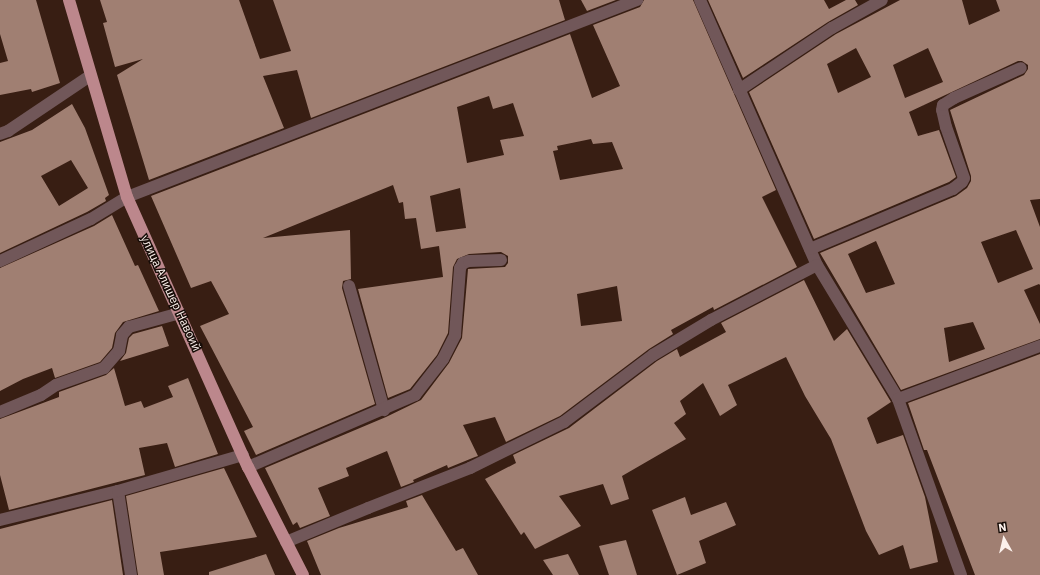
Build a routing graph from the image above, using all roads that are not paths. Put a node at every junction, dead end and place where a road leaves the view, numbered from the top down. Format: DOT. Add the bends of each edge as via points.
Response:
graph roads {
  1 [pos="69,0"];
  2 [pos="637,0"];
  3 [pos="700,0"];
  4 [pos="882,0"];
  5 [pos="1021,68"];
  6 [pos="90,76"];
  7 [pos="739,90"];
  8 [pos="0,134"];
  9 [pos="127,197"];
  10 [pos="810,249"];
  11 [pos="501,260"];
  12 [pos="0,261"];
  13 [pos="817,264"];
  14 [pos="349,286"];
  15 [pos="180,313"];
  16 [pos="1040,346"];
  17 [pos="898,399"];
  18 [pos="384,410"];
  19 [pos="0,412"];
  20 [pos="243,455"];
  21 [pos="248,467"];
  22 [pos="118,491"];
  23 [pos="0,520"];
  24 [pos="286,542"];
  25 [pos="131,575"];
  26 [pos="303,575"];
  27 [pos="961,575"];
  1 -- 6 [label="main road, улица Алишер Навоий"];
  2 -- 9 [label="street"];
  3 -- 7 [label="street"];
  4 -- 7 [label="street" via="832,28"];
  5 -- 10 [label="street" via="943,105 946,127 964,178 962,182 953,189"];
  6 -- 8 [label="street"];
  6 -- 9 [label="main road, улица Алишер Навоий"];
  7 -- 10 [label="street"];
  9 -- 12 [label="street" via="91,219"];
  9 -- 15 [label="main road, улица Алишер Навоий"];
  10 -- 13 [label="street"];
  11 -- 18 [label="street" via="463,263 460,268 455,335 443,359 415,395"];
  13 -- 17 [label="street"];
  13 -- 24 [label="street" via="711,320 653,355 564,422 470,468"];
  14 -- 18 [label="street"];
  15 -- 19 [label="street" via="129,327 122,336 119,351 104,368 56,385 41,395"];
  15 -- 20 [label="main road, улица Алишер Навоий"];
  16 -- 17 [label="street"];
  17 -- 27 [label="street"];
  18 -- 21 [label="street"];
  20 -- 21 [label="main road, улица Алишер Навоий"];
  20 -- 22 [label="street"];
  21 -- 24 [label="main road, улица Алишер Навоий"];
  22 -- 23 [label="street"];
  22 -- 25 [label="street"];
  24 -- 26 [label="main road, улица Алишер Навоий"];
}
